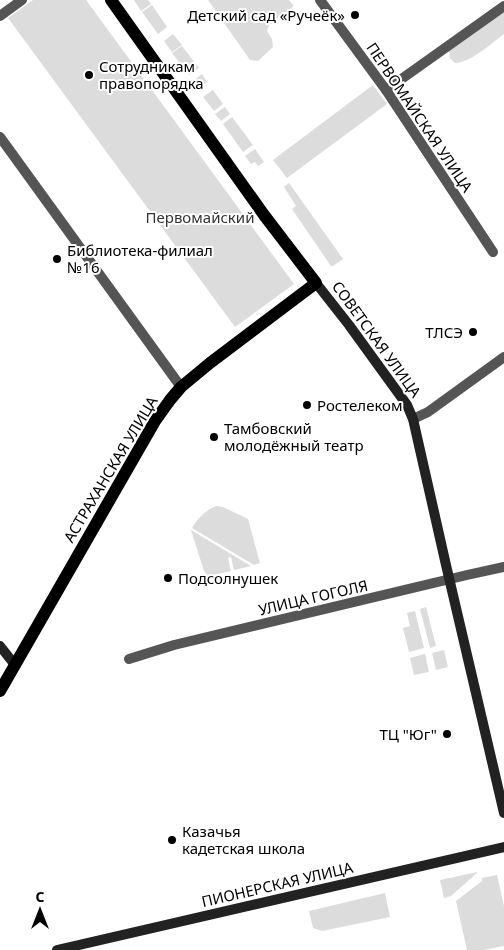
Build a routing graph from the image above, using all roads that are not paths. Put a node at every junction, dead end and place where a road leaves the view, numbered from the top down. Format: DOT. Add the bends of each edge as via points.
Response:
graph roads {
  1 [pos="22,0"];
  2 [pos="112,0"];
  3 [pos="320,0"];
  4 [pos="504,6"];
  5 [pos="0,16"];
  6 [pos="386,90"];
  7 [pos="0,138"];
  8 [pos="493,252"];
  9 [pos="316,282"];
  10 [pos="504,357"];
  11 [pos="181,387"];
  12 [pos="413,419"];
  13 [pos="504,567"];
  14 [pos="450,579"];
  15 [pos="0,646"];
  16 [pos="129,659"];
  17 [pos="15,665"];
  18 [pos="0,691"];
  19 [pos="504,813"];
  20 [pos="504,847"];
  21 [pos="57,950"];
  1 -- 5 [label="street"];
  2 -- 9 [label="main road, СОВЕТСКАЯ УЛИЦА" via="264,215"];
  3 -- 6 [label="street, ПЕРВОМАЙСКАЯ УЛИЦА"];
  4 -- 6 [label="street"];
  6 -- 8 [label="street, ПЕРВОМАЙСКАЯ УЛИЦА"];
  7 -- 11 [label="street"];
  9 -- 11 [label="main road, АСТРАХАНСКАЯ УЛИЦА"];
  9 -- 12 [label="main road, СОВЕТСКАЯ УЛИЦА" via="407,405"];
  10 -- 12 [label="street" via="428,412"];
  11 -- 17 [label="main road, АСТРАХАНСКАЯ УЛИЦА" via="155,421"];
  12 -- 14 [label="main road, СОВЕТСКАЯ УЛИЦА"];
  13 -- 14 [label="street, УЛИЦА ГОГОЛЯ"];
  14 -- 16 [label="street, УЛИЦА ГОГОЛЯ" via="174,645"];
  14 -- 19 [label="main road, СОВЕТСКАЯ УЛИЦА"];
  15 -- 17 [label="main road"];
  17 -- 18 [label="main road, АСТРАХАНСКАЯ УЛИЦА"];
  20 -- 21 [label="main road, ПИОНЕРСКАЯ УЛИЦА"];
}
